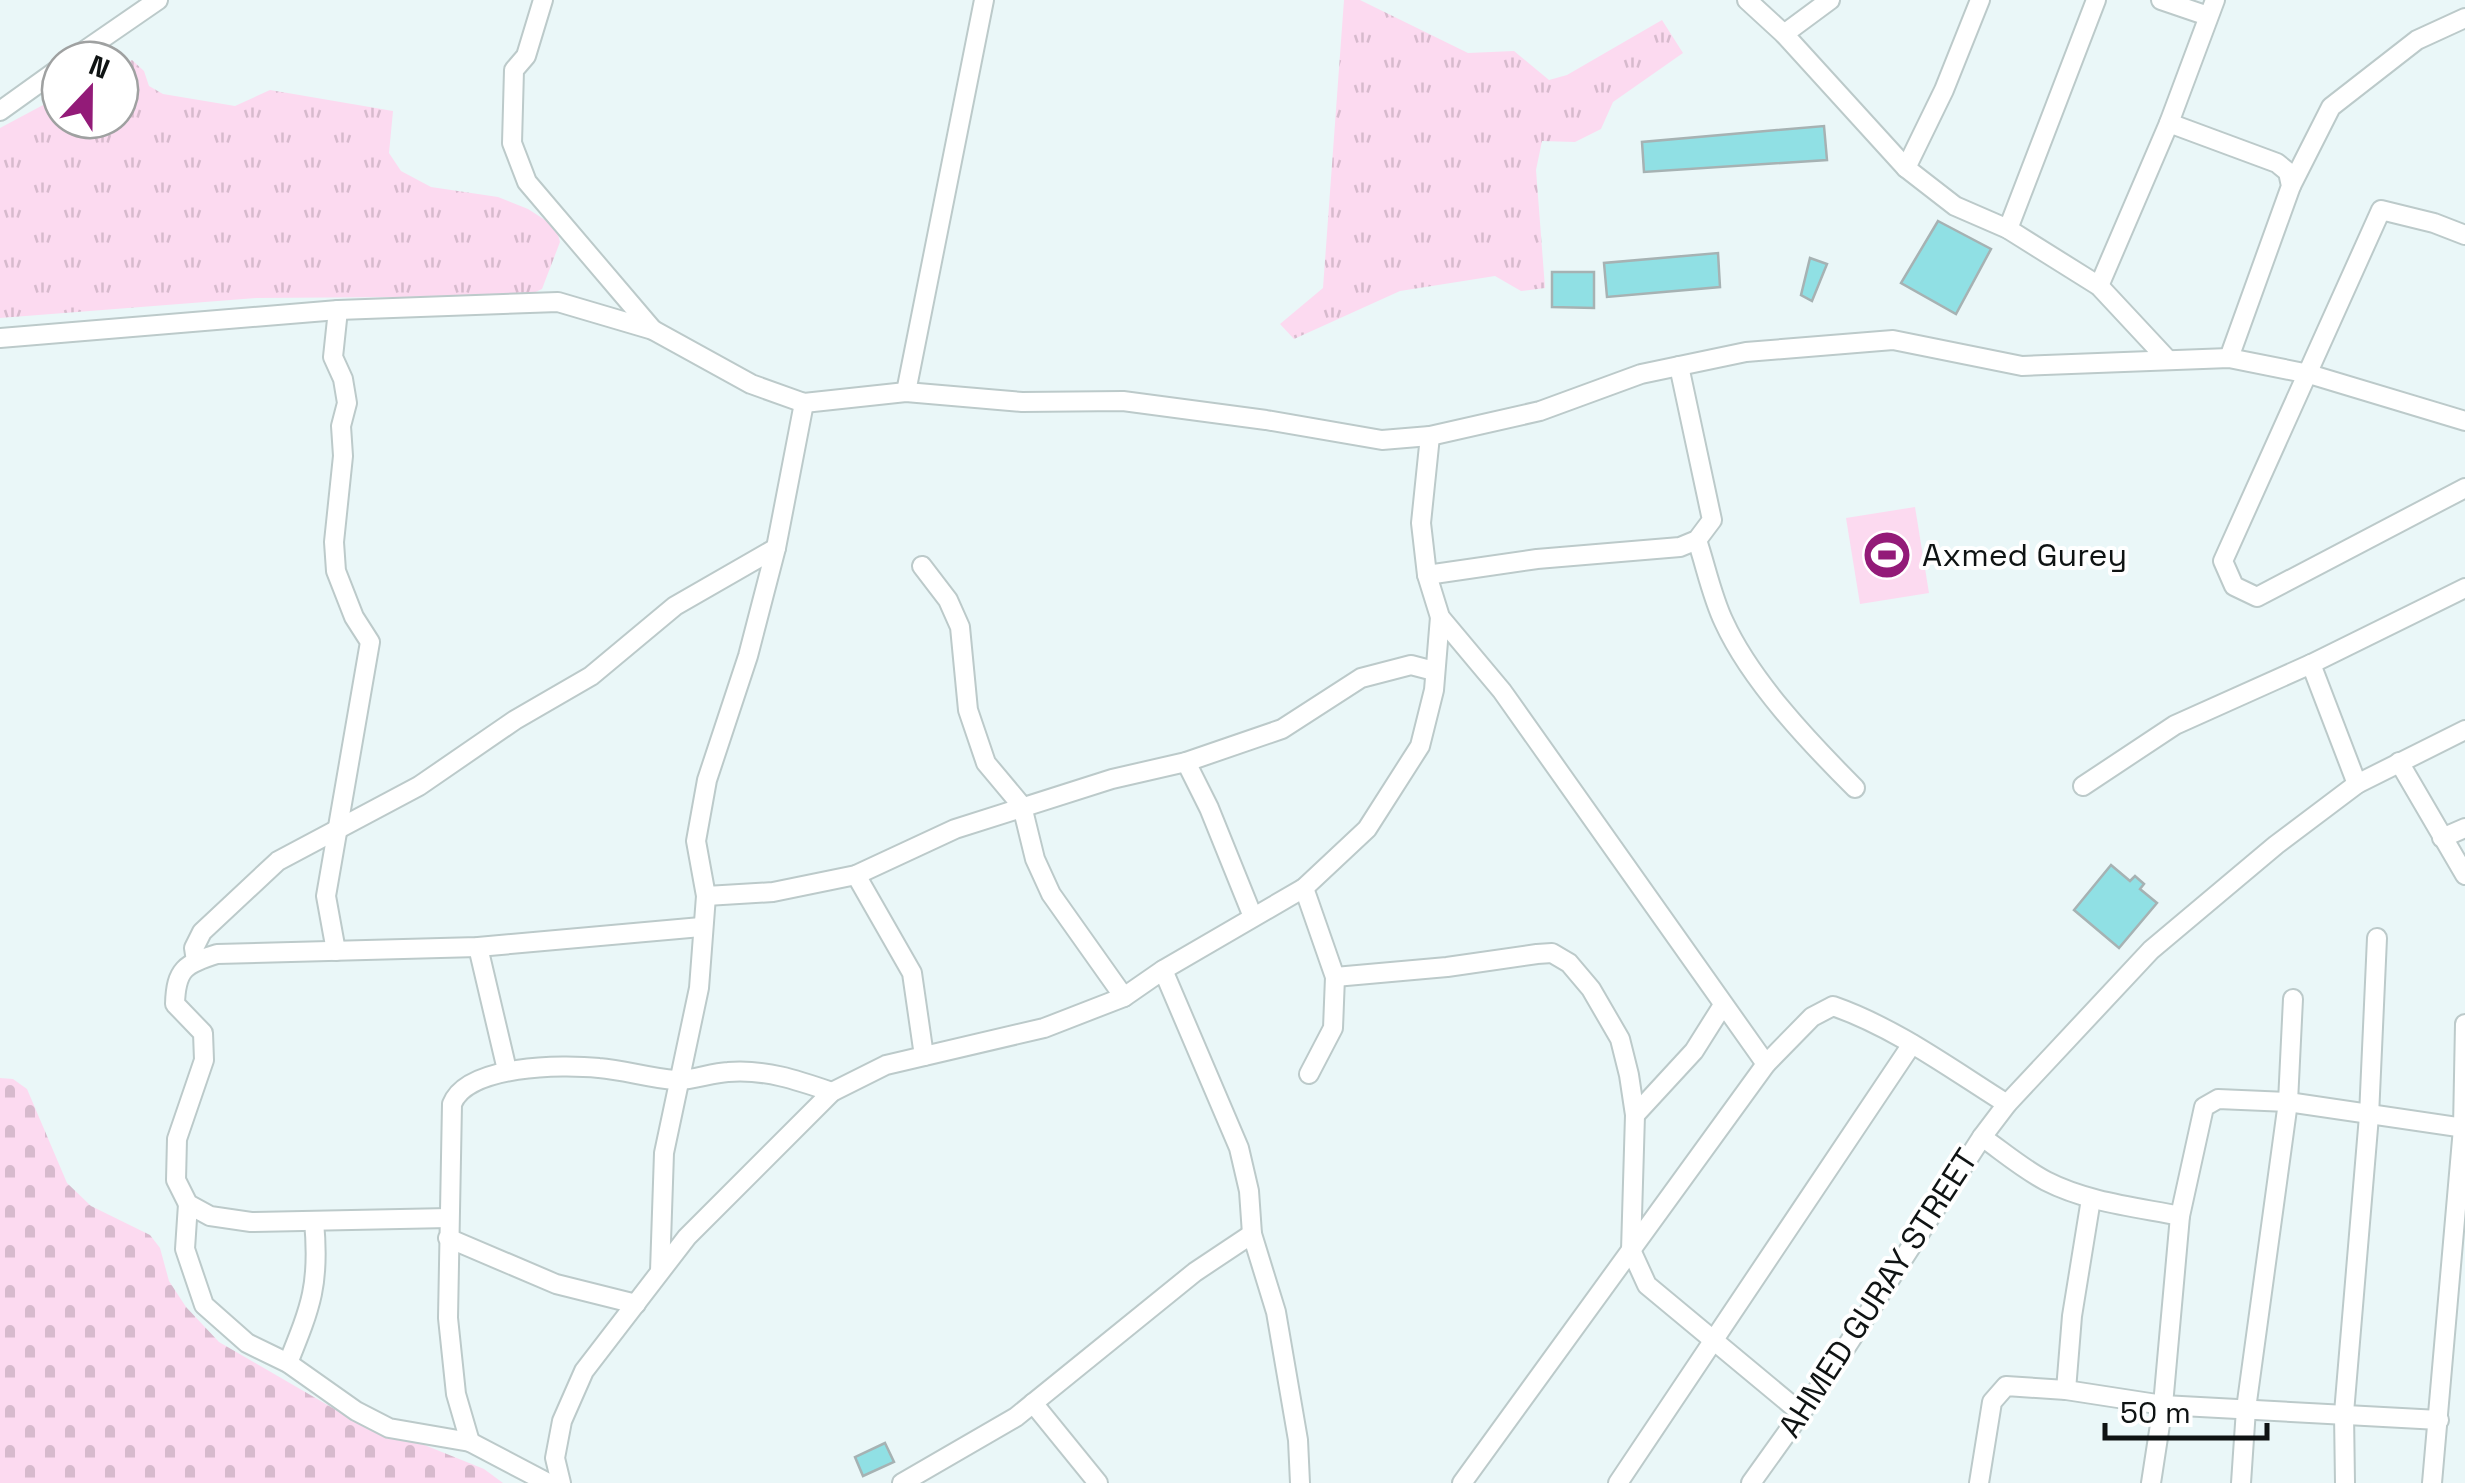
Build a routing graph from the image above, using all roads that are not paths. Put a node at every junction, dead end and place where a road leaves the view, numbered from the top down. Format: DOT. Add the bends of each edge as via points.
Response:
graph roads {
  1 [pos="543,0"];
  2 [pos="984,0"];
  3 [pos="1747,0"];
  4 [pos="1830,0"];
  5 [pos="1980,0"];
  6 [pos="2096,0"];
  7 [pos="2161,0"];
  8 [pos="147,2"];
  9 [pos="2211,8"];
  10 [pos="2465,18"];
  11 [pos="1784,34"];
  12 [pos="97,40"];
  13 [pos="40,82"];
  14 [pos="0,111"];
  15 [pos="2169,123"];
  16 [pos="1906,168"];
  17 [pos="2291,186"];
  18 [pos="2008,228"];
  19 [pos="2465,235"];
  20 [pos="2098,286"];
  21 [pos="338,310"];
  22 [pos="653,330"];
  23 [pos="0,338"];
  24 [pos="2229,358"];
  25 [pos="2168,360"];
  26 [pos="1679,366"];
  27 [pos="2309,374"];
  28 [pos="906,392"];
  29 [pos="804,403"];
  30 [pos="2465,421"];
  31 [pos="1430,436"];
  32 [pos="2465,488"];
  33 [pos="1697,540"];
  34 [pos="776,548"];
  35 [pos="922,566"];
  36 [pos="1427,575"];
  37 [pos="2465,588"];
  38 [pos="1440,617"];
  39 [pos="2310,664"];
  40 [pos="1434,671"];
  41 [pos="2465,730"];
  42 [pos="1186,762"];
  43 [pos="2399,762"];
  44 [pos="2357,784"];
  45 [pos="2083,786"];
  46 [pos="1855,788"];
  47 [pos="1022,806"];
  48 [pos="337,828"];
  49 [pos="2465,828"];
  50 [pos="2442,838"];
  51 [pos="856,875"];
  52 [pos="2465,875"];
  53 [pos="1304,888"];
  54 [pos="706,896"];
  55 [pos="1253,918"];
  56 [pos="701,926"];
  57 [pos="2377,938"];
  58 [pos="478,948"];
  59 [pos="336,951"];
  60 [pos="196,960"];
  61 [pos="1163,970"];
  62 [pos="1334,978"];
  63 [pos="1124,997"];
  64 [pos="2293,999"];
  65 [pos="1723,1004"];
  66 [pos="2465,1024"];
  67 [pos="1912,1044"];
  68 [pos="924,1056"];
  69 [pos="1766,1064"];
  70 [pos="507,1070"];
  71 [pos="1309,1074"];
  72 [pos="678,1080"];
  73 [pos="832,1092"];
  74 [pos="2288,1102"];
  75 [pos="2006,1104"];
  76 [pos="1635,1115"];
  77 [pos="2369,1116"];
  78 [pos="2464,1128"];
  79 [pos="1982,1136"];
  80 [pos="2092,1199"];
  81 [pos="188,1204"];
  82 [pos="2180,1216"];
  83 [pos="449,1218"];
  84 [pos="314,1220"];
  85 [pos="1252,1234"];
  86 [pos="448,1238"];
  87 [pos="1631,1250"];
  88 [pos="660,1271"];
  89 [pos="636,1304"];
  90 [pos="1714,1342"];
  91 [pos="288,1363"];
  92 [pos="2066,1390"];
  93 [pos="1034,1403"];
  94 [pos="2162,1404"];
  95 [pos="2246,1410"];
  96 [pos="1801,1413"];
  97 [pos="2344,1413"];
  98 [pos="2439,1420"];
  99 [pos="470,1442"];
  100 [pos="548,1483"];
  101 [pos="561,1483"];
  102 [pos="902,1483"];
  103 [pos="1098,1483"];
  104 [pos="1300,1483"];
  105 [pos="1462,1483"];
  106 [pos="1618,1483"];
  107 [pos="1751,1483"];
  108 [pos="1979,1483"];
  109 [pos="2151,1483"];
  110 [pos="2241,1483"];
  111 [pos="2345,1483"];
  112 [pos="2432,1483"];
  1 -- 22 [label="street" via="526,56 514,70 512,143 527,182"];
  2 -- 28 [label="street"];
  3 -- 11 [label="street"];
  4 -- 11 [label="street"];
  5 -- 16 [label="street"];
  6 -- 18 [label="street"];
  7 -- 9 [label="street"];
  8 -- 12 [label="street"];
  9 -- 15 [label="street"];
  10 -- 17 [label="street" via="2418,40 2330,107"];
  11 -- 16 [label="street"];
  13 -- 14 [label="street"];
  15 -- 17 [label="street" via="2277,164"];
  15 -- 20 [label="street"];
  16 -- 18 [label="street" via="1956,206"];
  17 -- 24 [label="street"];
  18 -- 20 [label="street"];
  19 -- 27 [label="street" via="2382,210"];
  20 -- 25 [label="street"];
  21 -- 22 [label="street" via="558,302"];
  21 -- 23 [label="street"];
  21 -- 48 [label="street" via="333,357 347,403 336,571 370,642"];
  22 -- 29 [label="street" via="751,384"];
  24 -- 25 [label="street"];
  24 -- 27 [label="street"];
  25 -- 26 [label="street" via="2022,366 1893,340 1746,352"];
  26 -- 31 [label="street" via="1540,411"];
  26 -- 33 [label="street" via="1712,520"];
  27 -- 30 [label="street"];
  27 -- 32 [label="street" via="2223,561 2234,586 2257,597"];
  28 -- 29 [label="street"];
  28 -- 31 [label="street" via="1022,402 1123,401 1382,440"];
  29 -- 34 [label="street"];
  31 -- 36 [label="street" via="1421,523"];
  33 -- 36 [label="street"];
  33 -- 46 [label="street" via="1738,649 1807,740"];
  34 -- 48 [label="street" via="675,606 591,676 419,786"];
  34 -- 54 [label="street" via="708,780 696,841"];
  35 -- 47 [label="street" via="960,627 968,710 986,763"];
  36 -- 38 [label="street"];
  37 -- 39 [label="street"];
  38 -- 40 [label="street"];
  38 -- 65 [label="street" via="1502,691"];
  39 -- 44 [label="street"];
  39 -- 45 [label="street" via="2175,725"];
  40 -- 42 [label="street" via="1411,666 1361,678 1282,729"];
  40 -- 53 [label="street" via="1420,746 1366,829"];
  41 -- 43 [label="street, AHMED GURAY STREET"];
  42 -- 47 [label="street"];
  42 -- 55 [label="street"];
  43 -- 44 [label="street, AHMED GURAY STREET"];
  43 -- 50 [label="street"];
  44 -- 75 [label="street, AHMED GURAY STREET" via="2151,950"];
  47 -- 51 [label="street"];
  47 -- 63 [label="street" via="1050,894"];
  48 -- 59 [label="street" via="326,896"];
  48 -- 60 [label="street" via="278,861 215,918 194,948"];
  49 -- 50 [label="street"];
  50 -- 52 [label="street"];
  51 -- 54 [label="street" via="773,892"];
  51 -- 68 [label="street" via="912,973"];
  53 -- 55 [label="street"];
  53 -- 62 [label="street"];
  54 -- 56 [label="street"];
  55 -- 61 [label="street"];
  56 -- 58 [label="street"];
  56 -- 72 [label="street" via="699,988"];
  57 -- 77 [label="street"];
  58 -- 59 [label="street"];
  58 -- 70 [label="street"];
  59 -- 60 [label="street"];
  60 -- 81 [label="street" via="176,983 176,1004 203,1033 204,1060 177,1139 176,1180"];
  61 -- 63 [label="street"];
  61 -- 85 [label="street" via="1239,1148"];
  62 -- 71 [label="street" via="1333,1028"];
  62 -- 76 [label="street" via="1552,953 1591,989 1620,1039"];
  63 -- 68 [label="street" via="1044,1028"];
  64 -- 74 [label="street"];
  65 -- 69 [label="street"];
  65 -- 76 [label="street" via="1694,1051"];
  66 -- 78 [label="street"];
  67 -- 69 [label="street" via="1833,1006 1812,1017"];
  67 -- 75 [label="street"];
  67 -- 90 [label="street"];
  68 -- 73 [label="street" via="886,1065"];
  69 -- 87 [label="street"];
  70 -- 72 [label="street" via="596,1067"];
  70 -- 83 [label="street" via="466,1084 452,1104"];
  72 -- 73 [label="street" via="774,1073"];
  72 -- 88 [label="street" via="664,1153"];
  73 -- 88 [label="street"];
  74 -- 77 [label="street"];
  74 -- 82 [label="street" via="2218,1098 2204,1107"];
  74 -- 95 [label="street"];
  75 -- 79 [label="street, AHMED GURAY STREET"];
  76 -- 87 [label="street"];
  77 -- 78 [label="street"];
  77 -- 97 [label="street"];
  78 -- 98 [label="street"];
  79 -- 80 [label="street" via="2041,1178"];
  79 -- 96 [label="street, AHMED GURAY STREET"];
  80 -- 82 [label="street"];
  80 -- 92 [label="street"];
  81 -- 84 [label="street" via="210,1216 251,1222"];
  81 -- 91 [label="street" via="185,1249 204,1305 247,1343"];
  82 -- 94 [label="street"];
  83 -- 84 [label="street"];
  83 -- 86 [label="street"];
  84 -- 91 [label="street" via="316,1287"];
  85 -- 93 [label="street"];
  85 -- 104 [label="street" via="1276,1312"];
  86 -- 89 [label="street" via="556,1284"];
  86 -- 99 [label="street" via="456,1394"];
  87 -- 90 [label="street" via="1647,1285"];
  87 -- 105 [label="street"];
  88 -- 89 [label="street"];
  89 -- 101 [label="street" via="584,1372 562,1420 555,1458"];
  90 -- 96 [label="street"];
  90 -- 106 [label="street"];
  91 -- 99 [label="street" via="389,1428"];
  92 -- 94 [label="street"];
  92 -- 108 [label="street" via="2006,1386 1992,1402"];
  93 -- 102 [label="street"];
  93 -- 103 [label="street"];
  94 -- 95 [label="street"];
  94 -- 109 [label="street"];
  95 -- 97 [label="street"];
  95 -- 110 [label="street"];
  96 -- 107 [label="street, AHMED GURAY STREET"];
  97 -- 98 [label="street"];
  97 -- 111 [label="street"];
  98 -- 112 [label="street"];
  99 -- 100 [label="street"];
}
